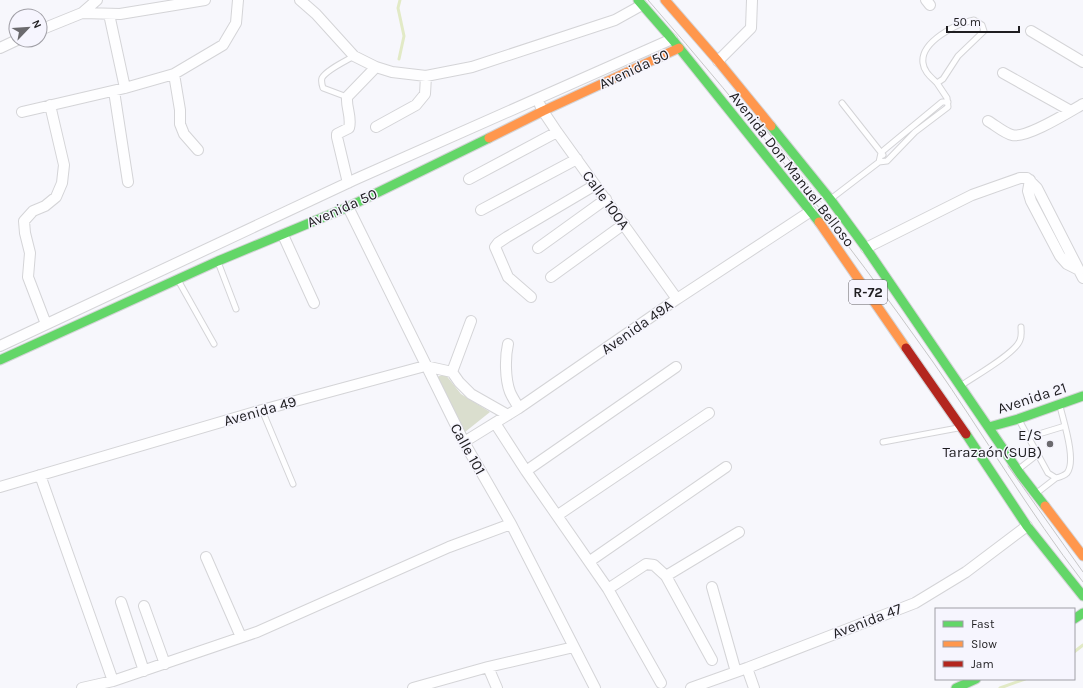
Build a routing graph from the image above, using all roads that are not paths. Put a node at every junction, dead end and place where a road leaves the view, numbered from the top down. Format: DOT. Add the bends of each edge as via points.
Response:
graph roads {
  1 [pos="98,0"];
  2 [pos="205,0"];
  3 [pos="238,0"];
  4 [pos="300,0"];
  5 [pos="665,0"];
  6 [pos="752,0"];
  7 [pos="640,2"];
  8 [pos="82,13"];
  9 [pos="109,14"];
  10 [pos="48,27"];
  11 [pos="1031,30"];
  12 [pos="672,38"];
  13 [pos="679,48"];
  14 [pos="354,56"];
  15 [pos="718,61"];
  16 [pos="1083,62"];
  17 [pos="376,67"];
  18 [pos="1003,73"];
  19 [pos="174,74"];
  20 [pos="426,76"];
  21 [pos="937,83"];
  22 [pos="125,88"];
  23 [pos="114,91"];
  24 [pos="347,97"];
  25 [pos="538,98"];
  26 [pos="948,102"];
  27 [pos="842,103"];
  28 [pos="1083,104"];
  29 [pos="50,105"];
  30 [pos="543,111"];
  31 [pos="1071,111"];
  32 [pos="22,112"];
  33 [pos="988,121"];
  34 [pos="376,127"];
  35 [pos="911,128"];
  36 [pos="557,132"];
  37 [pos="915,132"];
  38 [pos="198,150"];
  39 [pos="881,153"];
  40 [pos="577,159"];
  41 [pos="887,161"];
  42 [pos="879,162"];
  43 [pos="469,179"];
  44 [pos="128,182"];
  45 [pos="348,183"];
  46 [pos="595,185"];
  47 [pos="606,199"];
  48 [pos="830,200"];
  49 [pos="348,207"];
  50 [pos="480,210"];
  51 [pos="811,211"];
  52 [pos="624,224"];
  53 [pos="283,235"];
  54 [pos="538,248"];
  55 [pos="866,248"];
  56 [pos="218,261"];
  57 [pos="1081,274"];
  58 [pos="551,277"];
  59 [pos="178,279"];
  60 [pos="531,297"];
  61 [pos="677,299"];
  62 [pos="314,303"];
  63 [pos="236,309"];
  64 [pos="471,321"];
  65 [pos="46,324"];
  66 [pos="1021,327"];
  67 [pos="214,344"];
  68 [pos="508,344"];
  69 [pos="0,346"];
  70 [pos="0,360"];
  71 [pos="426,366"];
  72 [pos="676,367"];
  73 [pos="452,372"];
  74 [pos="961,385"];
  75 [pos="1083,396"];
  76 [pos="1060,405"];
  77 [pos="519,408"];
  78 [pos="262,410"];
  79 [pos="709,413"];
  80 [pos="508,415"];
  81 [pos="1018,419"];
  82 [pos="496,423"];
  83 [pos="989,426"];
  84 [pos="1064,426"];
  85 [pos="961,427"];
  86 [pos="1029,437"];
  87 [pos="464,442"];
  88 [pos="884,442"];
  89 [pos="1038,454"];
  90 [pos="726,467"];
  91 [pos="1018,470"];
  92 [pos="526,471"];
  93 [pos="40,475"];
  94 [pos="1056,478"];
  95 [pos="293,484"];
  96 [pos="0,487"];
  97 [pos="1036,494"];
  98 [pos="558,515"];
  99 [pos="511,524"];
  100 [pos="1028,526"];
  101 [pos="740,532"];
  102 [pos="1083,556"];
  103 [pos="206,557"];
  104 [pos="590,561"];
  105 [pos="666,576"];
  106 [pos="712,587"];
  107 [pos="608,589"];
  108 [pos="1083,596"];
  109 [pos="121,602"];
  110 [pos="144,606"];
  111 [pos="241,637"];
  112 [pos="574,647"];
  113 [pos="712,660"];
  114 [pos="165,664"];
  115 [pos="488,667"];
  116 [pos="747,668"];
  117 [pos="144,671"];
  118 [pos="736,672"];
  119 [pos="974,680"];
  120 [pos="113,681"];
  121 [pos="661,683"];
  122 [pos="82,688"];
  123 [pos="413,688"];
  124 [pos="497,688"];
  125 [pos="595,688"];
  126 [pos="691,688"];
  127 [pos="754,688"];
  128 [pos="956,688"];
  1 -- 8 [label="street"];
  2 -- 9 [label="street"];
  3 -- 19 [label="street" via="236,23 223,45"];
  4 -- 14 [label="street"];
  5 -- 15 [label="main road, Avenida Don Manuel Belloso / R-72"];
  6 -- 15 [label="street" via="751,28"];
  7 -- 12 [label="main road, Avenida Don Manuel Belloso / R-72"];
  7 -- 20 [label="street" via="615,20 472,67"];
  8 -- 9 [label="street"];
  8 -- 10 [label="street"];
  9 -- 22 [label="street"];
  11 -- 16 [label="street"];
  12 -- 13 [label="main road, Avenida Don Manuel Belloso / R-72"];
  12 -- 25 [label="street, Avenida 50"];
  13 -- 30 [label="main road, Avenida 50"];
  13 -- 51 [label="main road, Avenida Don Manuel Belloso / R-72"];
  14 -- 17 [label="street"];
  14 -- 24 [label="lane" via="330,71 322,78 321,83 323,88"];
  15 -- 48 [label="main road, Avenida Don Manuel Belloso / R-72"];
  17 -- 20 [label="street" via="392,72"];
  17 -- 24 [label="street"];
  18 -- 31 [label="street"];
  19 -- 22 [label="street"];
  19 -- 38 [label="street" via="180,124 184,134"];
  20 -- 34 [label="street" via="426,94 416,105"];
  21 -- 21 [label="lane" via="943,79 958,56 984,31 982,25 974,20 963,22 937,37 924,53 923,63 927,74"];
  21 -- 26 [label="lane"];
  22 -- 23 [label="street"];
  23 -- 29 [label="street"];
  23 -- 44 [label="street"];
  24 -- 45 [label="street" via="350,125 336,137"];
  25 -- 30 [label="street, Calle 100A"];
  25 -- 45 [label="street, Avenida 50"];
  26 -- 35 [label="lane" via="942,102"];
  26 -- 37 [label="lane" via="948,107"];
  27 -- 39 [label="lane"];
  28 -- 31 [label="street"];
  29 -- 32 [label="street"];
  29 -- 65 [label="street" via="64,165 62,183 56,197 33,211 24,221 30,253 28,277"];
  30 -- 36 [label="street, Calle 100A"];
  30 -- 49 [label="main road, Avenida 50"];
  31 -- 33 [label="street" via="1019,136 1011,135"];
  35 -- 37 [label="lane"];
  35 -- 39 [label="lane"];
  36 -- 40 [label="street, Calle 100A"];
  36 -- 43 [label="street"];
  37 -- 41 [label="lane"];
  39 -- 41 [label="lane"];
  39 -- 42 [label="lane"];
  40 -- 46 [label="street, Calle 100A"];
  40 -- 50 [label="street"];
  41 -- 42 [label="lane"];
  42 -- 48 [label="lane"];
  45 -- 65 [label="street, Avenida 50"];
  46 -- 47 [label="street, Calle 100A"];
  46 -- 60 [label="street" via="507,237 495,247 508,277"];
  47 -- 52 [label="street, Calle 100A"];
  47 -- 54 [label="street"];
  48 -- 55 [label="main road, Avenida Don Manuel Belloso / R-72"];
  49 -- 53 [label="main road, Avenida 50"];
  49 -- 71 [label="street, Calle 101"];
  51 -- 61 [label="street, Avenida 49A"];
  51 -- 85 [label="main road, Avenida Don Manuel Belloso / R-72"];
  52 -- 58 [label="street"];
  52 -- 61 [label="street, Calle 100A"];
  53 -- 56 [label="main road, Avenida 50"];
  53 -- 62 [label="street"];
  55 -- 57 [label="street" via="972,195 1020,178 1027,178 1037,188"];
  55 -- 74 [label="main road, Avenida Don Manuel Belloso / R-72"];
  56 -- 59 [label="main road, Avenida 50"];
  56 -- 63 [label="lane"];
  59 -- 67 [label="lane"];
  59 -- 70 [label="main road, Avenida 50"];
  61 -- 77 [label="street, Avenida 49A"];
  64 -- 73 [label="street"];
  65 -- 69 [label="street, Avenida 50"];
  66 -- 74 [label="lane" via="1021,339 1016,346"];
  68 -- 77 [label="street" via="505,358 510,392"];
  71 -- 73 [label="street, Avenida 49"];
  71 -- 78 [label="street, Avenida 49"];
  71 -- 87 [label="street, Calle 101"];
  72 -- 92 [label="street"];
  73 -- 80 [label="street" via="471,394"];
  74 -- 83 [label="main road, Avenida Don Manuel Belloso / R-72"];
  75 -- 76 [label="main road, Avenida 21"];
  76 -- 81 [label="main road, Avenida 21"];
  76 -- 84 [label="lane"];
  77 -- 80 [label="street, Avenida 49A"];
  78 -- 93 [label="street, Avenida 49"];
  78 -- 95 [label="lane"];
  79 -- 98 [label="street"];
  80 -- 82 [label="street, Avenida 49A"];
  81 -- 83 [label="main road, Avenida 21"];
  81 -- 86 [label="lane"];
  82 -- 87 [label="street, Avenida 49A"];
  82 -- 92 [label="street"];
  83 -- 91 [label="main road, Avenida Don Manuel Belloso / R-72"];
  84 -- 86 [label="lane"];
  84 -- 94 [label="lane" via="1071,457 1070,466 1067,472"];
  85 -- 88 [label="lane"];
  85 -- 100 [label="main road, Avenida Don Manuel Belloso / R-72"];
  86 -- 89 [label="lane"];
  87 -- 99 [label="street, Calle 101"];
  89 -- 91 [label="lane"];
  89 -- 94 [label="lane" via="1048,473"];
  90 -- 104 [label="street"];
  91 -- 97 [label="main road, Avenida Don Manuel Belloso / R-72"];
  92 -- 98 [label="street"];
  93 -- 96 [label="street, Avenida 49"];
  93 -- 120 [label="street"];
  94 -- 97 [label="lane"];
  97 -- 102 [label="main road, Avenida Don Manuel Belloso / R-72"];
  98 -- 104 [label="street"];
  99 -- 111 [label="street" via="449,547"];
  99 -- 112 [label="street, Calle 101"];
  100 -- 108 [label="main road, Avenida Don Manuel Belloso / R-72"];
  100 -- 116 [label="street, Avenida 47" via="966,572 915,603"];
  101 -- 105 [label="street"];
  103 -- 111 [label="street"];
  104 -- 107 [label="street"];
  105 -- 107 [label="street" via="654,565 646,564"];
  105 -- 113 [label="street"];
  106 -- 118 [label="street"];
  107 -- 121 [label="street"];
  109 -- 117 [label="street"];
  110 -- 114 [label="street"];
  111 -- 114 [label="street"];
  112 -- 115 [label="street"];
  112 -- 125 [label="street, Calle 101"];
  114 -- 117 [label="street"];
  115 -- 123 [label="street"];
  115 -- 124 [label="street"];
  116 -- 118 [label="street, Avenida 47"];
  116 -- 127 [label="street"];
  117 -- 120 [label="street"];
  118 -- 126 [label="street, Avenida 47"];
  119 -- 128 [label="main road"];
  120 -- 122 [label="street"];
}
